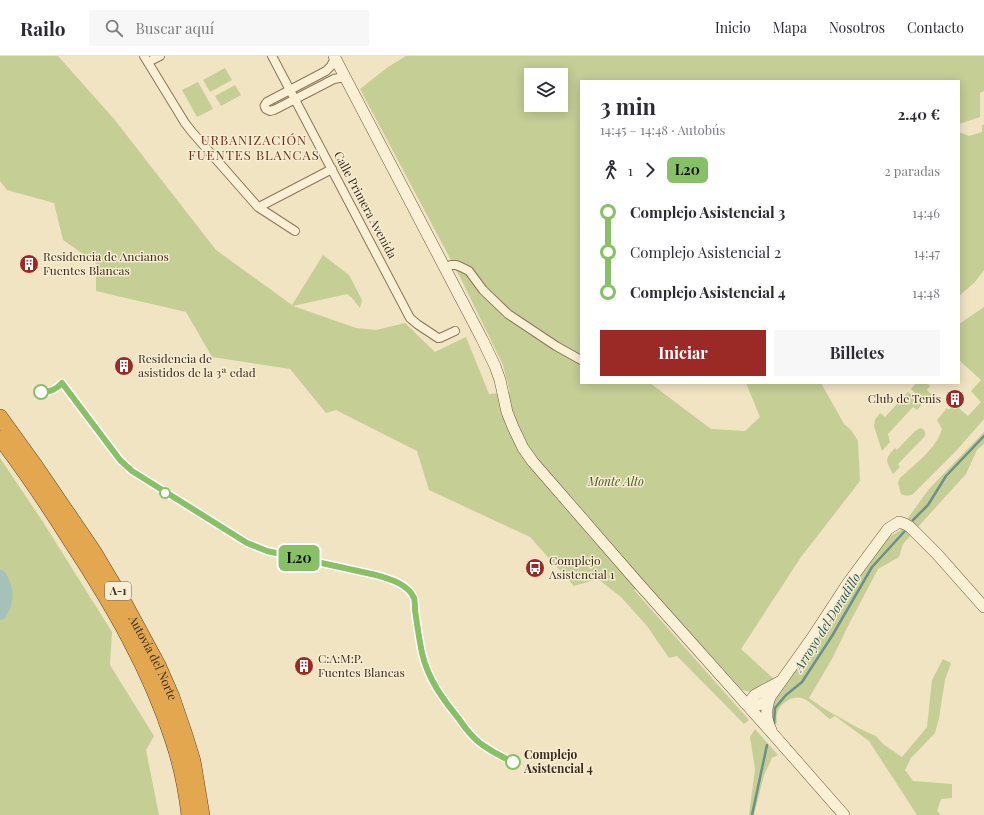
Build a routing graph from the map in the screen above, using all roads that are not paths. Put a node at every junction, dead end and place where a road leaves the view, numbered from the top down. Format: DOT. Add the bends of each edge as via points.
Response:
graph roads {
  1 [pos="160,56"];
  2 [pos="272,56"];
  3 [pos="335,57"];
  4 [pos="146,59"];
  5 [pos="346,78"];
  6 [pos="290,89"];
  7 [pos="295,98"];
  8 [pos="332,169"];
  9 [pos="259,207"];
  10 [pos="295,231"];
  11 [pos="445,267"];
  12 [pos="455,331"];
  13 [pos="580,359"];
  14 [pos="0,417"];
  15 [pos="0,438"];
  16 [pos="984,607"];
  17 [pos="781,681"];
  18 [pos="770,697"];
  19 [pos="750,703"];
  20 [pos="773,734"];
  21 [pos="181,771"];
  22 [pos="197,785"];
  23 [pos="182,815"];
  24 [pos="189,815"];
  25 [pos="202,815"];
  26 [pos="207,815"];
  27 [pos="844,815"];
  1 -- 4 [label="street"];
  2 -- 6 [label="street, Calle Primera Avenida"];
  3 -- 5 [label="main road"];
  3 -- 6 [label="street" via="326,71"];
  4 -- 9 [label="street" via="190,130"];
  5 -- 7 [label="street" via="334,79"];
  5 -- 11 [label="main road"];
  6 -- 7 [label="street, Calle Primera Avenida"];
  6 -- 7 [label="street" via="267,102 264,107 270,111 274,110"];
  7 -- 8 [label="street, Calle Primera Avenida"];
  8 -- 9 [label="street"];
  8 -- 12 [label="street, Calle Primera Avenida" via="410,318 438,338"];
  9 -- 10 [label="street"];
  11 -- 13 [label="street" via="456,265 468,271 508,314"];
  11 -- 19 [label="main road" via="495,366 507,412 523,448 639,584 737,694"];
  14 -- 22 [label="highway, Autovía del Norte / A-1" via="94,552 126,604 172,697 193,761"];
  15 -- 21 [label="highway, Autovía del Norte / A-1" via="100,586 119,619 162,710"];
  16 -- 17 [label="main road" via="937,554 910,527 899,522 888,529 852,577"];
  17 -- 18 [label="main road"];
  17 -- 19 [label="main road"];
  18 -- 19 [label="main road" via="760,705"];
  18 -- 20 [label="main road" via="766,714"];
  19 -- 20 [label="main road"];
  20 -- 27 [label="main road"];
  21 -- 23 [label="highway"];
  21 -- 24 [label="highway, Autovía del Norte / A-1"];
  22 -- 25 [label="highway, Autovía del Norte / A-1"];
  22 -- 26 [label="highway" via="205,799"];
}
